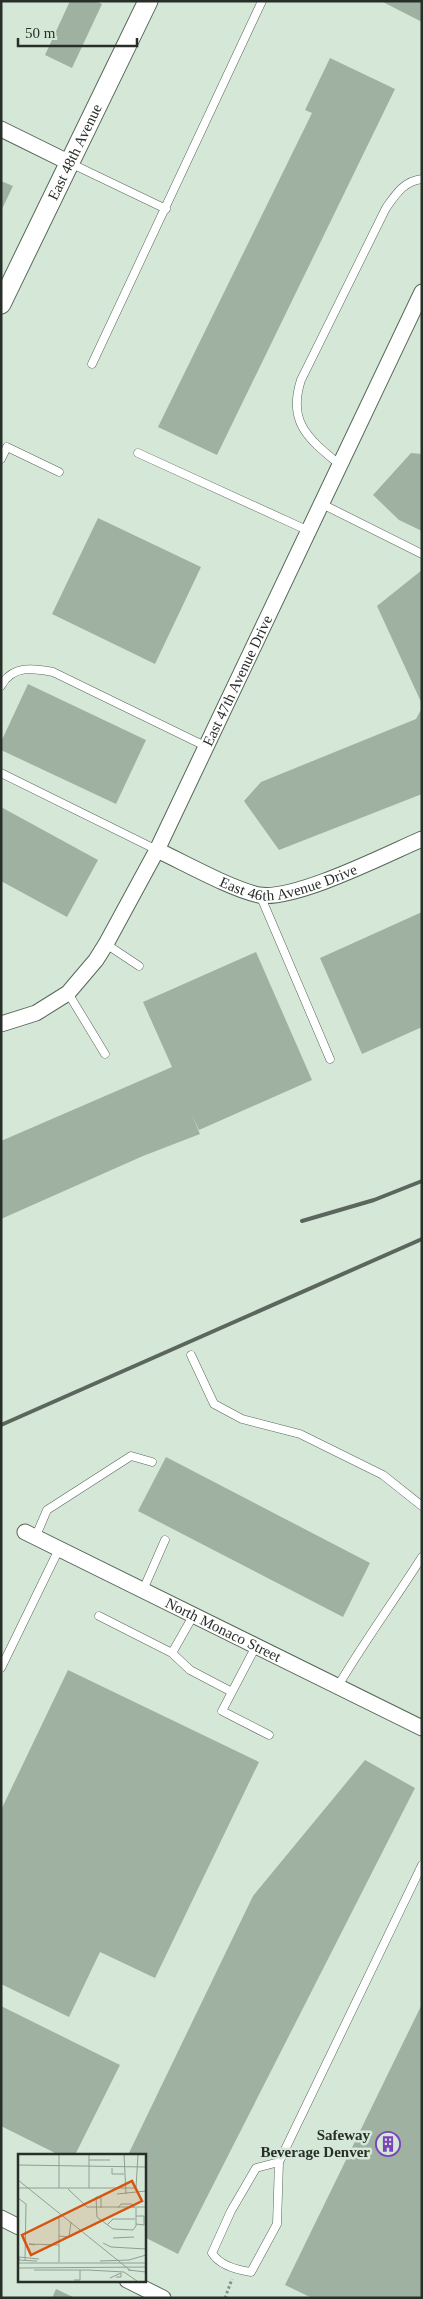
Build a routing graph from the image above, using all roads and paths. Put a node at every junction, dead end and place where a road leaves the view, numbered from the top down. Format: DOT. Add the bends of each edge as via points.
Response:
graph roads {
  1 [pos="148,1"];
  2 [pos="262,1"];
  3 [pos="1,130"];
  4 [pos="70,163"];
  5 [pos="422,179"];
  6 [pos="166,209"];
  7 [pos="422,292"];
  8 [pos="1,304"];
  9 [pos="92,364"];
  10 [pos="138,453"];
  11 [pos="1,459"];
  12 [pos="340,465"];
  13 [pos="59,472"];
  14 [pos="322,504"];
  15 [pos="309,531"];
  16 [pos="422,554"];
  17 [pos="1,686"];
  18 [pos="207,747"];
  19 [pos="1,773"];
  20 [pos="422,839"];
  21 [pos="157,850"];
  22 [pos="260,895"];
  23 [pos="106,944"];
  24 [pos="139,966"];
  25 [pos="68,993"];
  26 [pos="1,1024"];
  27 [pos="105,1054"];
  28 [pos="330,1059"];
  29 [pos="191,1355"];
  30 [pos="152,1462"];
  31 [pos="422,1506"];
  32 [pos="30,1535"];
  33 [pos="165,1540"];
  34 [pos="59,1549"];
  35 [pos="422,1557"];
  36 [pos="143,1590"];
  37 [pos="99,1616"];
  38 [pos="193,1616"];
  39 [pos="256,1646"];
  40 [pos="172,1653"];
  41 [pos="1,1668"];
  42 [pos="338,1686"];
  43 [pos="232,1692"];
  44 [pos="422,1728"];
  45 [pos="269,1735"];
  46 [pos="422,1865"];
  47 [pos="279,2162"];
  48 [pos="1,2218"];
  49 [pos="18,2226"];
  50 [pos="236,2270"];
  51 [pos="131,2282"];
  52 [pos="163,2298"];
  53 [pos="225,2298"];
  1 -- 4 [label="street, East 48th Avenue"];
  2 -- 6 [label="lane"];
  3 -- 4 [label="street"];
  4 -- 6 [label="lane"];
  4 -- 8 [label="street, East 48th Avenue"];
  5 -- 12 [label="lane" via="398,191 386,208 301,380 296,397 301,426 312,441"];
  6 -- 9 [label="lane"];
  7 -- 12 [label="street, East 47th Avenue Drive"];
  10 -- 15 [label="lane"];
  11 -- 13 [label="lane" via="7,447"];
  12 -- 14 [label="street, East 47th Avenue Drive"];
  14 -- 15 [label="street, East 47th Avenue Drive"];
  14 -- 16 [label="lane"];
  15 -- 18 [label="street, East 47th Avenue Drive"];
  17 -- 18 [label="lane" via="6,677 18,670 33,668 53,672"];
  18 -- 21 [label="street, East 47th Avenue Drive"];
  19 -- 21 [label="lane"];
  20 -- 22 [label="street, East 46th Avenue Drive" via="321,883"];
  21 -- 22 [label="street, East 46th Avenue Drive"];
  21 -- 23 [label="street, East 47th Avenue Drive"];
  22 -- 28 [label="lane"];
  23 -- 24 [label="lane"];
  23 -- 25 [label="street, East 47th Avenue Drive"];
  25 -- 26 [label="street, East 47th Avenue Drive" via="36,1013"];
  25 -- 27 [label="lane"];
  29 -- 31 [label="lane" via="214,1404 242,1419 300,1434 383,1475"];
  30 -- 32 [label="lane" via="131,1456 48,1510"];
  32 -- 34 [label="street, North Monaco Street"];
  33 -- 36 [label="lane"];
  34 -- 36 [label="street, North Monaco Street"];
  34 -- 41 [label="lane"];
  35 -- 42 [label="lane"];
  36 -- 38 [label="street, North Monaco Street"];
  37 -- 40 [label="lane"];
  38 -- 39 [label="street, North Monaco Street"];
  38 -- 40 [label="lane"];
  39 -- 42 [label="street, North Monaco Street"];
  39 -- 43 [label="lane"];
  40 -- 43 [label="lane" via="190,1670"];
  42 -- 44 [label="street, North Monaco Street"];
  43 -- 45 [label="lane" via="222,1711"];
  46 -- 47 [label="lane"];
  47 -- 50 [label="lane" via="277,2224 251,2272"];
  47 -- 50 [label="lane" via="256,2168 212,2253 216,2260"];
  48 -- 49 [label="street"];
  50 -- 53 [label="path"];
  51 -- 52 [label="street"];
}
